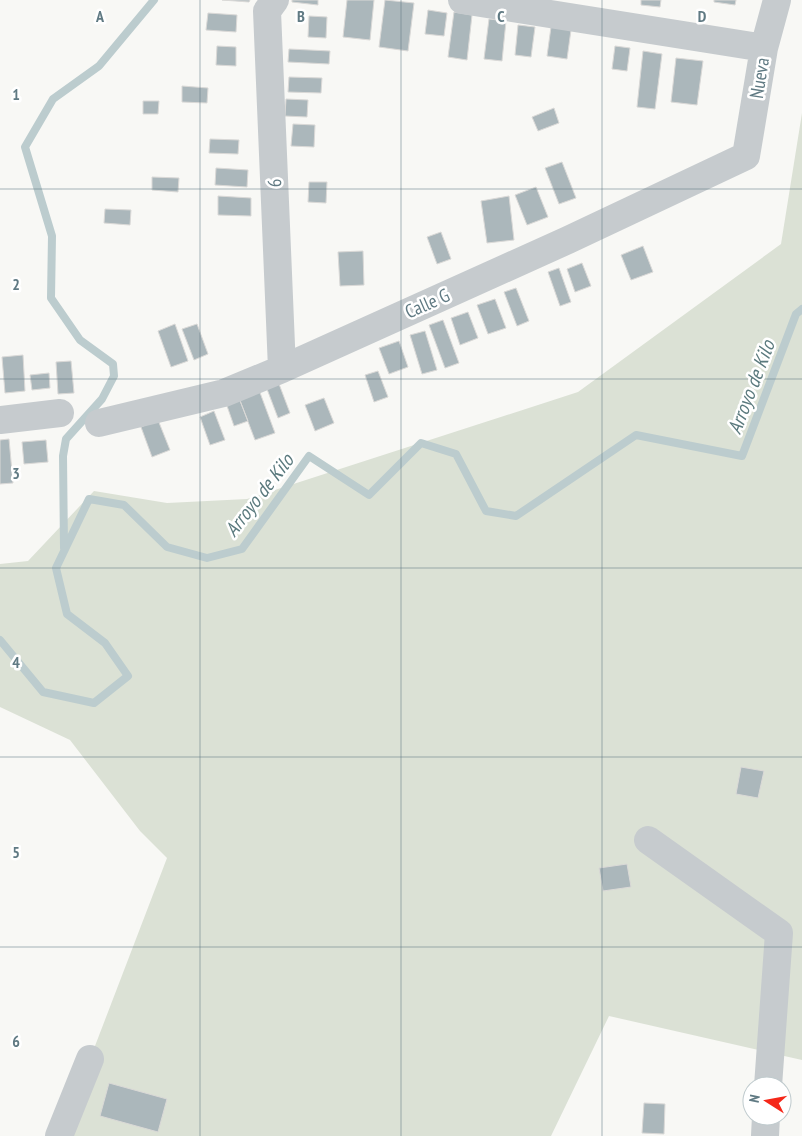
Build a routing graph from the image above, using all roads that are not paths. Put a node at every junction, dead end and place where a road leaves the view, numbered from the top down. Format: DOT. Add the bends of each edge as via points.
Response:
graph roads {
  1 [pos="275,0"];
  2 [pos="462,0"];
  3 [pos="777,0"];
  4 [pos="764,48"];
  5 [pos="746,156"];
  6 [pos="282,369"];
  7 [pos="60,413"];
  8 [pos="0,420"];
  9 [pos="98,423"];
  10 [pos="648,840"];
  11 [pos="90,1059"];
  12 [pos="769,1076"];
  13 [pos="58,1136"];
  1 -- 6 [label="street, 6" via="267,11"];
  2 -- 4 [label="street"];
  3 -- 4 [label="street, Nueva"];
  4 -- 5 [label="street, Nueva"];
  5 -- 6 [label="street, Calle G"];
  6 -- 9 [label="street, Calle G" via="224,393"];
  7 -- 8 [label="street"];
  10 -- 12 [label="street" via="779,933"];
  11 -- 13 [label="street"];
}
